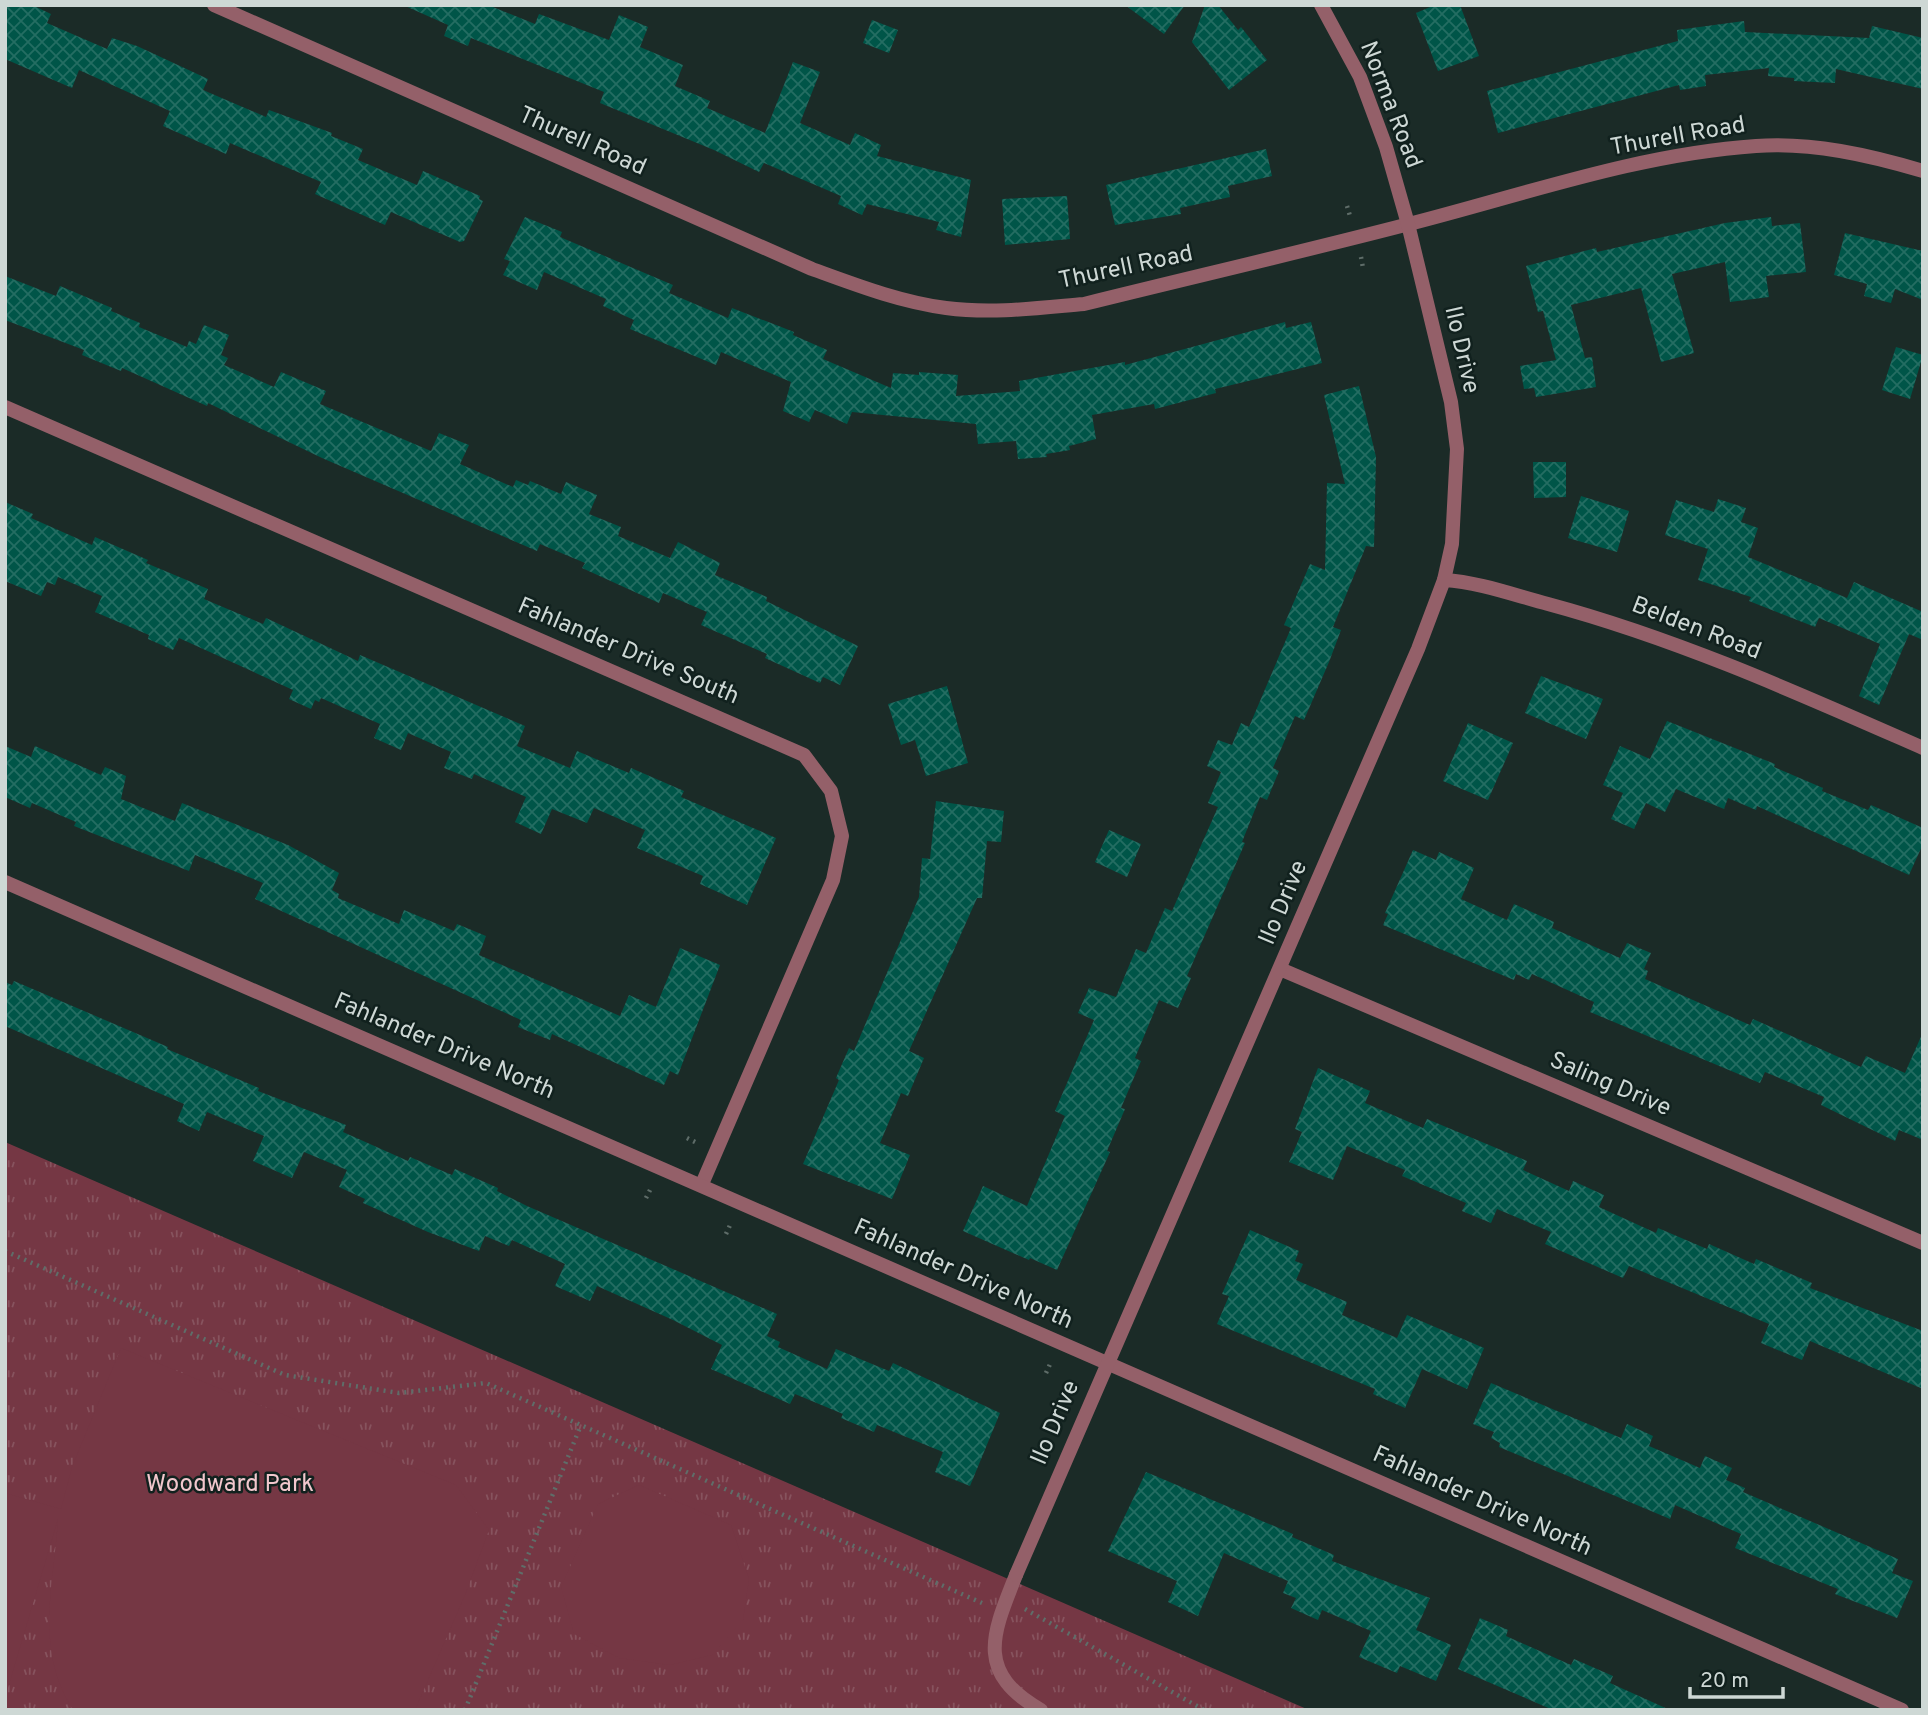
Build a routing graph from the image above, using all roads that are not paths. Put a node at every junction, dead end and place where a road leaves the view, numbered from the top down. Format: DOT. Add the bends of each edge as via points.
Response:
graph roads {
  1 [pos="215,5"];
  2 [pos="1321,5"];
  3 [pos="1923,171"];
  4 [pos="1408,224"];
  5 [pos="5,407"];
  6 [pos="1444,580"];
  7 [pos="1923,748"];
  8 [pos="5,882"];
  9 [pos="1280,969"];
  10 [pos="702,1184"];
  11 [pos="1923,1243"];
  12 [pos="1106,1362"];
  13 [pos="1041,1710"];
  14 [pos="1902,1710"];
  1 -- 4 [label="street, Thurell Road" via="812,269 881,294 945,308 1005,311 1084,304"];
  2 -- 4 [label="street, Norma Road" via="1360,77"];
  3 -- 4 [label="street, Thurell Road" via="1825,148 1758,146 1693,153 1593,175"];
  4 -- 6 [label="street, Ilo Drive" via="1451,402 1457,449 1452,544"];
  5 -- 10 [label="street, Fahlander Drive South" via="804,755 831,791 842,836 834,880"];
  6 -- 7 [label="street, Belden Road" via="1615,622 1778,684"];
  6 -- 9 [label="street, Ilo Drive"];
  8 -- 10 [label="street, Fahlander Drive North"];
  9 -- 11 [label="street, Saling Drive"];
  9 -- 12 [label="street, Ilo Drive"];
  10 -- 12 [label="street, Fahlander Drive North"];
  12 -- 13 [label="street, Ilo Drive" via="994,1636 998,1667 1018,1694"];
  12 -- 14 [label="street, Fahlander Drive North"];
}
